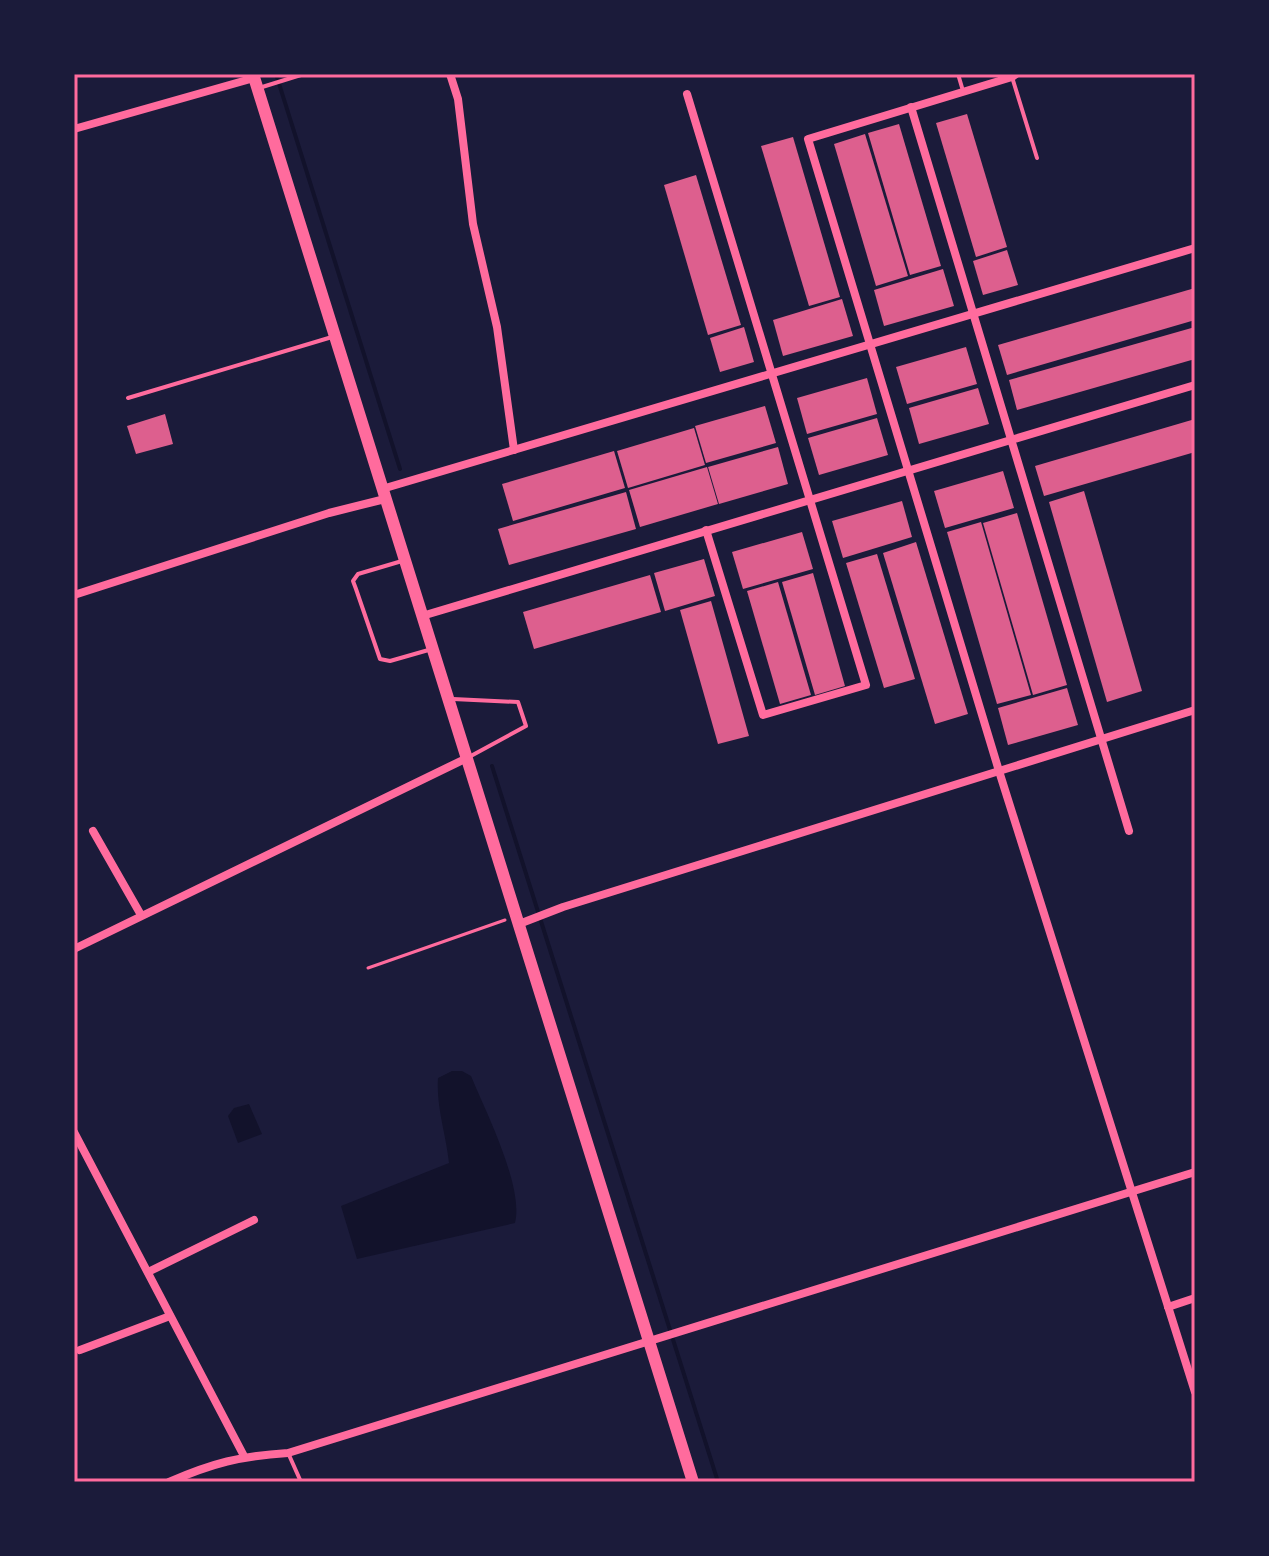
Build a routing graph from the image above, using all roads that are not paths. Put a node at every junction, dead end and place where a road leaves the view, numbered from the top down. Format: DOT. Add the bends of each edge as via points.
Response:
graph roads {
  1 [pos="304,74"];
  2 [pos="450,74"];
  3 [pos="958,74"];
  4 [pos="1014,76"];
  5 [pos="256,82"];
  6 [pos="963,92"];
  7 [pos="687,94"];
  8 [pos="911,107"];
  9 [pos="74,129"];
  10 [pos="1037,158"];
  11 [pos="1195,248"];
  12 [pos="972,314"];
  13 [pos="335,337"];
  14 [pos="869,345"];
  15 [pos="772,374"];
  16 [pos="1195,385"];
  17 [pos="128,398"];
  18 [pos="1010,439"];
  19 [pos="514,450"];
  20 [pos="907,470"];
  21 [pos="384,494"];
  22 [pos="810,499"];
  23 [pos="706,530"];
  24 [pos="405,560"];
  25 [pos="74,595"];
  26 [pos="422,616"];
  27 [pos="433,649"];
  28 [pos="448,699"];
  29 [pos="1195,710"];
  30 [pos="1102,739"];
  31 [pos="467,758"];
  32 [pos="999,771"];
  33 [pos="93,831"];
  34 [pos="1129,831"];
  35 [pos="141,915"];
  36 [pos="522,920"];
  37 [pos="74,949"];
  38 [pos="74,1132"];
  39 [pos="1195,1172"];
  40 [pos="1132,1191"];
  41 [pos="254,1220"];
  42 [pos="148,1272"];
  43 [pos="1195,1298"];
  44 [pos="1168,1307"];
  45 [pos="170,1316"];
  46 [pos="649,1342"];
  47 [pos="80,1350"];
  48 [pos="1195,1392"];
  49 [pos="288,1453"];
  50 [pos="244,1456"];
  51 [pos="169,1482"];
  52 [pos="301,1482"];
  53 [pos="693,1482"];
  1 -- 5 [label="lane"];
  2 -- 19 [label="street"];
  3 -- 6 [label="lane"];
  4 -- 6 [label="street"];
  4 -- 10 [label="lane"];
  5 -- 9 [label="street"];
  5 -- 13 [label="main road"];
  6 -- 8 [label="street"];
  7 -- 15 [label="street"];
  8 -- 12 [label="street"];
  8 -- 14 [label="street" via="808,139"];
  11 -- 12 [label="street"];
  12 -- 14 [label="street"];
  12 -- 18 [label="street"];
  13 -- 17 [label="lane"];
  13 -- 21 [label="main road"];
  14 -- 15 [label="street"];
  14 -- 20 [label="street"];
  15 -- 19 [label="street"];
  15 -- 22 [label="street"];
  16 -- 18 [label="street"];
  18 -- 20 [label="street"];
  18 -- 30 [label="street"];
  19 -- 21 [label="street"];
  20 -- 22 [label="street"];
  20 -- 32 [label="street"];
  21 -- 24 [label="main road"];
  21 -- 25 [label="street"];
  22 -- 23 [label="street"];
  22 -- 23 [label="street" via="866,685 763,715"];
  23 -- 26 [label="street"];
  24 -- 26 [label="main road"];
  24 -- 27 [label="lane" via="358,574 353,581 380,659"];
  26 -- 27 [label="main road"];
  27 -- 28 [label="main road"];
  28 -- 31 [label="main road"];
  28 -- 31 [label="lane" via="518,702 526,726"];
  29 -- 30 [label="street"];
  30 -- 32 [label="street"];
  30 -- 34 [label="street"];
  31 -- 35 [label="street"];
  31 -- 36 [label="main road"];
  32 -- 36 [label="street"];
  32 -- 40 [label="street"];
  33 -- 35 [label="street"];
  35 -- 37 [label="street"];
  36 -- 46 [label="main road"];
  38 -- 42 [label="street"];
  39 -- 40 [label="street"];
  40 -- 44 [label="street"];
  40 -- 46 [label="street"];
  41 -- 42 [label="street"];
  42 -- 45 [label="street"];
  43 -- 44 [label="street"];
  44 -- 48 [label="street"];
  45 -- 47 [label="street"];
  45 -- 50 [label="street"];
  46 -- 49 [label="street"];
  46 -- 53 [label="main road"];
  49 -- 50 [label="street"];
  49 -- 52 [label="lane"];
  50 -- 51 [label="street"];
}
